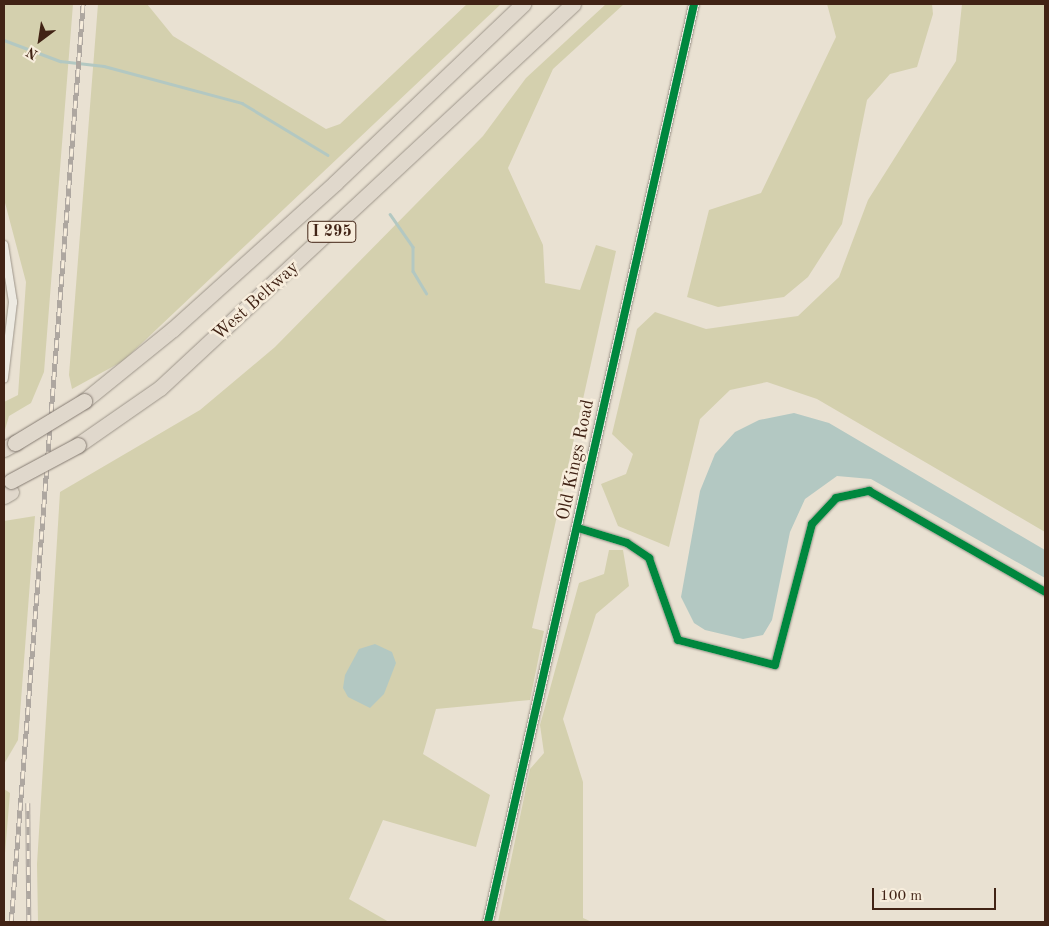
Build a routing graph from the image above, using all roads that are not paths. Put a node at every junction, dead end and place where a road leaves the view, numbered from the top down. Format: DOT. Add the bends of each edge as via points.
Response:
graph roads {
  1 [pos="522,4"];
  2 [pos="573,4"];
  3 [pos="694,4"];
  4 [pos="4,245"];
  5 [pos="4,378"];
  6 [pos="10,446"];
  7 [pos="7,489"];
  8 [pos="578,528"];
  9 [pos="1045,592"];
  10 [pos="488,922"];
  1 -- 6 [label="highway, West Beltway / I 295, bridge" via="291,222 127,369 84,401"];
  2 -- 7 [label="highway, West Beltway / I 295, bridge" via="160,388 58,459"];
  3 -- 8 [label="street, Old Kings Road"];
  4 -- 5 [label="street" via="14,302"];
  8 -- 9 [label="street" via="627,544 649,558 678,640 775,664 812,524 836,498 869,490"];
  8 -- 10 [label="street, Old Kings Road"];
}
